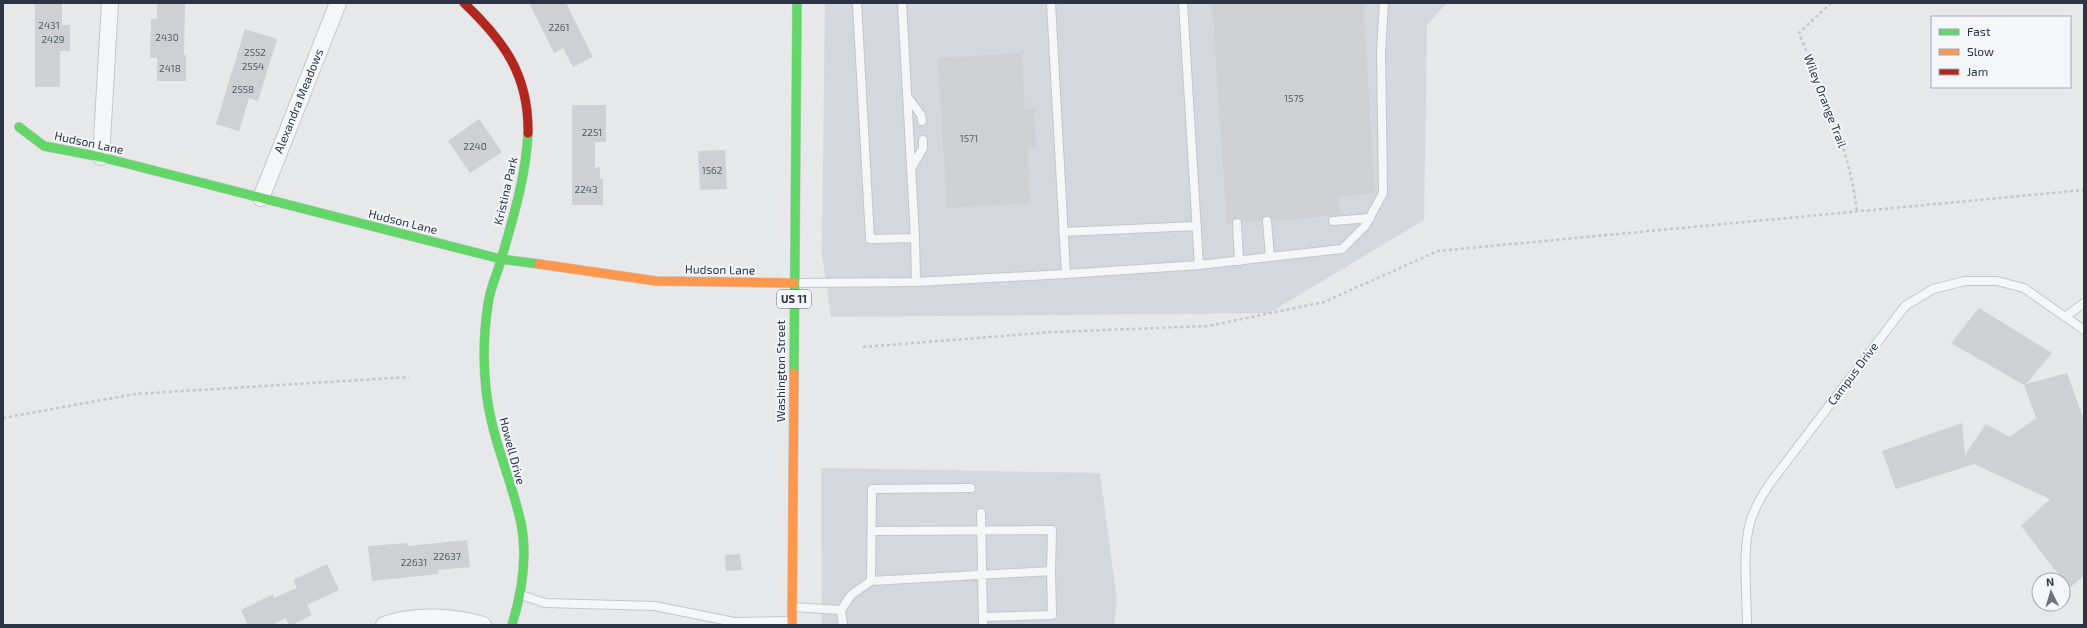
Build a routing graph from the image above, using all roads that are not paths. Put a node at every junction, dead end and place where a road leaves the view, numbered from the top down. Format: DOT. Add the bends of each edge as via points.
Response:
graph roads {
  1 [pos="110,3"];
  2 [pos="338,3"];
  3 [pos="464,3"];
  4 [pos="797,3"];
  5 [pos="858,3"];
  6 [pos="902,3"];
  7 [pos="1051,3"];
  8 [pos="1183,3"];
  9 [pos="1384,3"];
  10 [pos="907,96"];
  11 [pos="922,121"];
  12 [pos="19,127"];
  13 [pos="923,140"];
  14 [pos="101,157"];
  15 [pos="911,169"];
  16 [pos="261,198"];
  17 [pos="1370,218"];
  18 [pos="1334,220"];
  19 [pos="1267,221"];
  20 [pos="1237,223"];
  21 [pos="1197,226"];
  22 [pos="1063,232"];
  23 [pos="915,238"];
  24 [pos="1270,257"];
  25 [pos="501,259"];
  26 [pos="1239,261"];
  27 [pos="1199,265"];
  28 [pos="1066,274"];
  29 [pos="916,282"];
  30 [pos="794,284"];
  31 [pos="2084,303"];
  32 [pos="2065,317"];
  33 [pos="2084,330"];
  34 [pos="971,488"];
  35 [pos="981,513"];
  36 [pos="981,530"];
  37 [pos="872,531"];
  38 [pos="1051,571"];
  39 [pos="982,575"];
  40 [pos="871,581"];
  41 [pos="521,595"];
  42 [pos="792,607"];
  43 [pos="841,610"];
  44 [pos="983,621"];
  45 [pos="792,623"];
  46 [pos="384,625"];
  47 [pos="483,625"];
  48 [pos="512,625"];
  49 [pos="843,625"];
  50 [pos="1747,625"];
  1 -- 14 [label="street"];
  2 -- 16 [label="street, Alexandra Meadows"];
  3 -- 25 [label="street, Kristina Park" via="490,28 508,54 523,87 528,119 527,156 520,195"];
  4 -- 30 [label="street, Washington Street / US 11"];
  5 -- 23 [label="lane" via="870,239"];
  6 -- 10 [label="lane"];
  7 -- 22 [label="lane"];
  8 -- 21 [label="lane"];
  9 -- 17 [label="lane" via="1381,51 1383,193"];
  10 -- 11 [label="lane" via="921,115"];
  10 -- 15 [label="lane"];
  12 -- 14 [label="street, Hudson Lane" via="44,146"];
  13 -- 15 [label="lane" via="923,148"];
  14 -- 16 [label="street, Hudson Lane"];
  15 -- 23 [label="lane"];
  16 -- 25 [label="street, Hudson Lane"];
  17 -- 18 [label="lane"];
  17 -- 24 [label="lane" via="1342,249"];
  19 -- 24 [label="lane"];
  20 -- 26 [label="lane"];
  21 -- 22 [label="lane"];
  21 -- 27 [label="lane"];
  22 -- 28 [label="lane"];
  23 -- 29 [label="lane"];
  24 -- 26 [label="lane"];
  25 -- 30 [label="street, Hudson Lane" via="656,281"];
  25 -- 41 [label="street, Howell Drive" via="488,303 486,389 494,438 521,524 524,558"];
  26 -- 27 [label="lane"];
  27 -- 28 [label="lane"];
  28 -- 29 [label="lane"];
  29 -- 30 [label="lane"];
  30 -- 42 [label="street, Washington Street / US 11"];
  31 -- 32 [label="lane"];
  32 -- 33 [label="lane, Campus Drive"];
  32 -- 50 [label="lane, Campus Drive" via="2024,288 1996,281 1965,281 1933,289 1905,306 1758,502 1750,524 1747,549"];
  34 -- 37 [label="lane" via="872,489"];
  35 -- 36 [label="lane"];
  36 -- 37 [label="lane"];
  36 -- 38 [label="lane" via="1052,530"];
  36 -- 39 [label="lane"];
  37 -- 40 [label="lane"];
  38 -- 39 [label="lane"];
  38 -- 44 [label="lane" via="1052,615"];
  39 -- 40 [label="lane"];
  39 -- 44 [label="lane"];
  40 -- 43 [label="lane" via="851,595"];
  41 -- 45 [label="lane" via="545,603 655,606 734,622"];
  41 -- 48 [label="street, Howell Drive"];
  42 -- 43 [label="lane"];
  42 -- 45 [label="street, US 11"];
  43 -- 49 [label="lane"];
  46 -- 47 [label="street" via="430,618 465,620"];
}
